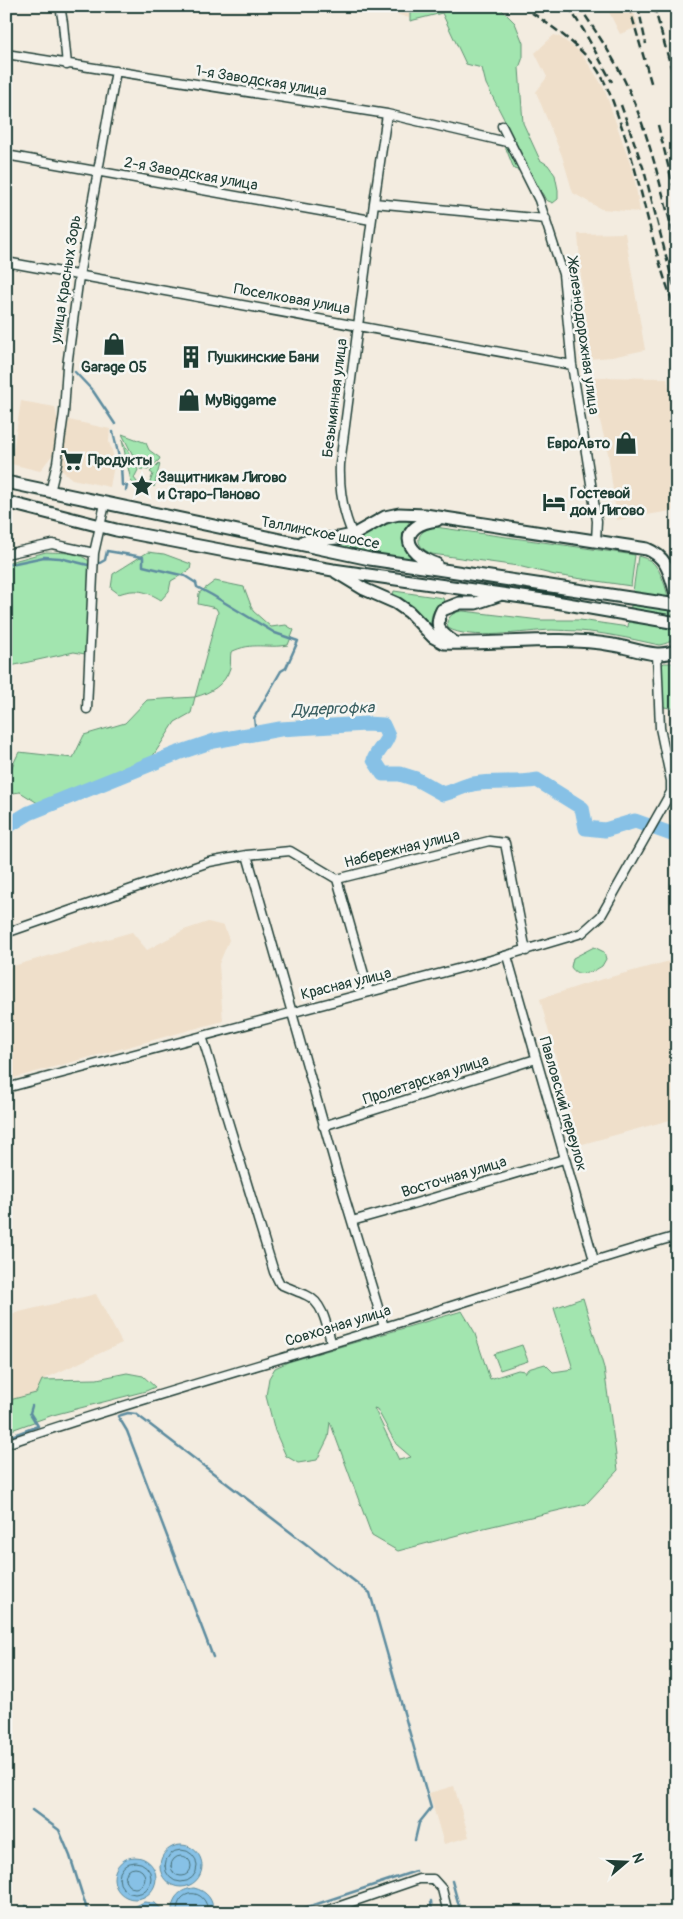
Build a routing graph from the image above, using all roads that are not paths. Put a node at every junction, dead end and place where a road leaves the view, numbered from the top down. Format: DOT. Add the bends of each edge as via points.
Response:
graph roads {
  1 [pos="60,6"];
  2 [pos="6,54"];
  3 [pos="67,64"];
  4 [pos="116,71"];
  5 [pos="387,114"];
  6 [pos="502,126"];
  7 [pos="511,143"];
  8 [pos="6,155"];
  9 [pos="98,170"];
  10 [pos="374,203"];
  11 [pos="372,220"];
  12 [pos="546,220"];
  13 [pos="6,262"];
  14 [pos="79,276"];
  15 [pos="358,324"];
  16 [pos="572,365"];
  17 [pos="6,482"];
  18 [pos="50,492"];
  19 [pos="6,502"];
  20 [pos="105,504"];
  21 [pos="444,519"];
  22 [pos="100,526"];
  23 [pos="353,535"];
  24 [pos="597,536"];
  25 [pos="284,542"];
  26 [pos="94,553"];
  27 [pos="6,554"];
  28 [pos="333,570"];
  29 [pos="461,572"];
  30 [pos="503,594"];
  31 [pos="677,597"];
  32 [pos="677,605"];
  33 [pos="677,623"];
  34 [pos="457,644"];
  35 [pos="677,650"];
  36 [pos="657,654"];
  37 [pos="87,709"];
  38 [pos="247,855"];
  39 [pos="337,880"];
  40 [pos="6,934"];
  41 [pos="526,950"];
  42 [pos="507,956"];
  43 [pos="369,992"];
  44 [pos="292,1012"];
  45 [pos="202,1036"];
  46 [pos="536,1059"];
  47 [pos="6,1088"];
  48 [pos="324,1126"];
  49 [pos="564,1159"];
  50 [pos="352,1221"];
  51 [pos="677,1236"];
  52 [pos="594,1260"];
  53 [pos="384,1327"];
  54 [pos="331,1342"];
  55 [pos="6,1444"];
  56 [pos="320,1913"];
  57 [pos="448,1913"];
  1 -- 3 [label="street"];
  2 -- 3 [label="street, 1-я Заводская улица"];
  3 -- 4 [label="street, 1-я Заводская улица"];
  4 -- 5 [label="street, 1-я Заводская улица"];
  4 -- 9 [label="street, улица Красных Зорь"];
  5 -- 7 [label="street, 1-я Заводская улица"];
  5 -- 10 [label="street, Безымянная улица"];
  6 -- 7 [label="street, Железнодорожная улица"];
  7 -- 12 [label="street, Железнодорожная улица"];
  8 -- 9 [label="street, 2-я Заводская улица"];
  9 -- 11 [label="street, 2-я Заводская улица"];
  9 -- 14 [label="street, улица Красных Зорь"];
  10 -- 11 [label="street, Безымянная улица"];
  10 -- 12 [label="street"];
  11 -- 15 [label="street, Безымянная улица"];
  12 -- 16 [label="street, Железнодорожная улица" via="563,274"];
  13 -- 14 [label="street, Поселковая улица"];
  14 -- 15 [label="street, Поселковая улица"];
  14 -- 18 [label="street, улица Красных Зорь" via="64,413"];
  15 -- 16 [label="street, Поселковая улица"];
  15 -- 23 [label="street, Безымянная улица" via="339,487"];
  16 -- 24 [label="street, Железнодорожная улица"];
  17 -- 18 [label="main road, Таллинское шоссе"];
  18 -- 20 [label="main road, Таллинское шоссе"];
  19 -- 22 [label="main road"];
  20 -- 22 [label="street"];
  20 -- 25 [label="main road, Таллинское шоссе"];
  21 -- 23 [label="main road" via="399,514 385,517"];
  21 -- 24 [label="main road"];
  21 -- 29 [label="main road" via="417,525 410,538 411,547 422,559"];
  22 -- 26 [label="street"];
  22 -- 28 [label="main road"];
  23 -- 25 [label="main road"];
  24 -- 31 [label="main road" via="658,553"];
  25 -- 29 [label="main road, Таллинское шоссе"];
  26 -- 27 [label="street" via="52,544"];
  26 -- 37 [label="street"];
  28 -- 30 [label="main road"];
  28 -- 34 [label="main road" via="396,603 433,637 444,643"];
  29 -- 32 [label="main road, Таллинское шоссе"];
  30 -- 33 [label="main road"];
  30 -- 34 [label="main road" via="476,603 455,604 442,610 437,620 439,628"];
  34 -- 36 [label="main road" via="573,640"];
  35 -- 36 [label="main road"];
  36 -- 41 [label="street, Красная улица" via="660,728 671,792 601,916 575,936"];
  38 -- 39 [label="street, Набережная улица" via="290,851"];
  38 -- 40 [label="street, Набережная улица" via="209,862"];
  38 -- 44 [label="street"];
  39 -- 41 [label="street, Набережная улица" via="489,841 505,843"];
  39 -- 43 [label="street"];
  41 -- 42 [label="street, Красная улица"];
  42 -- 43 [label="street, Красная улица"];
  42 -- 46 [label="street, Павловский переулок"];
  43 -- 44 [label="street, Красная улица"];
  44 -- 45 [label="street, Красная улица"];
  44 -- 48 [label="street"];
  45 -- 47 [label="street, Красная улица"];
  45 -- 54 [label="street" via="274,1272 280,1284 315,1301"];
  46 -- 48 [label="street, Пролетарская улица"];
  46 -- 49 [label="street, Павловский переулок"];
  48 -- 50 [label="street"];
  49 -- 50 [label="street, Восточная улица"];
  49 -- 52 [label="street, Павловский переулок"];
  50 -- 53 [label="street"];
  51 -- 52 [label="street, Совхозная улица"];
  52 -- 53 [label="street, Совхозная улица"];
  53 -- 54 [label="street, Совхозная улица"];
  54 -- 55 [label="street, Совхозная улица"];
  56 -- 57 [label="street" via="420,1879 433,1879 442,1889"];
}
